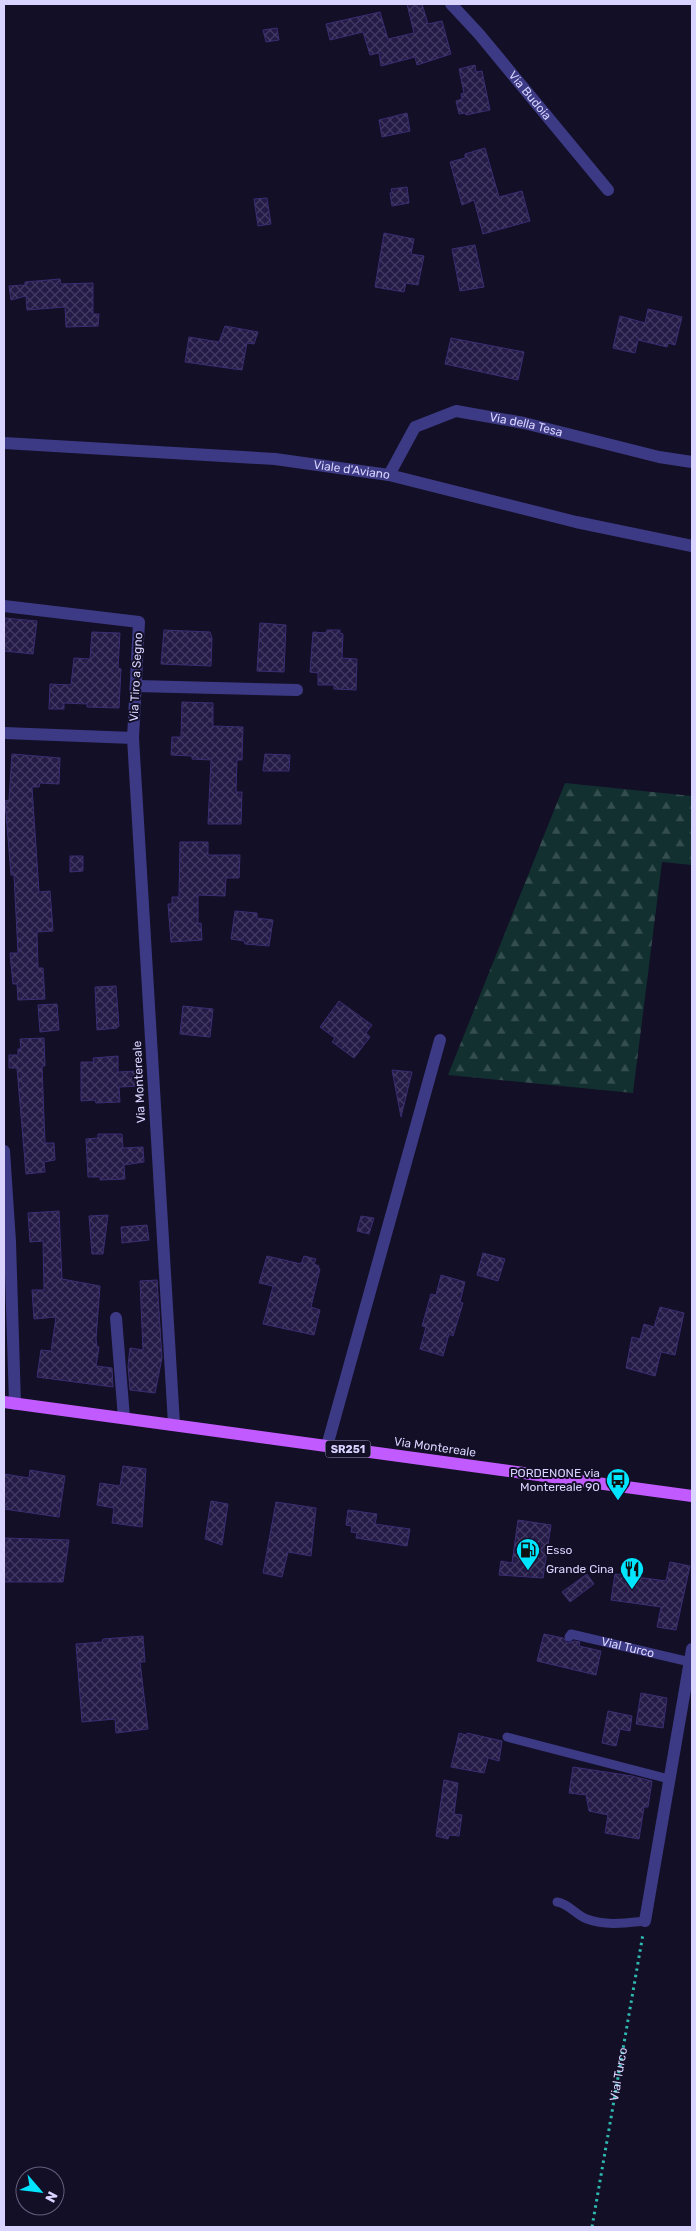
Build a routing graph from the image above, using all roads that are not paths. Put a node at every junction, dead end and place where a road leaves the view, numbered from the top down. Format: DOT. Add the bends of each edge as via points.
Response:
graph roads {
  1 [pos="451,4"];
  2 [pos="608,190"];
  3 [pos="4,443"];
  4 [pos="692,462"];
  5 [pos="389,475"];
  6 [pos="692,546"];
  7 [pos="4,606"];
  8 [pos="136,686"];
  9 [pos="297,690"];
  10 [pos="4,734"];
  11 [pos="133,738"];
  12 [pos="440,1040"];
  13 [pos="4,1151"];
  14 [pos="116,1318"];
  15 [pos="10,1403"];
  16 [pos="124,1418"];
  17 [pos="174,1424"];
  18 [pos="327,1446"];
  19 [pos="692,1496"];
  20 [pos="569,1637"];
  21 [pos="691,1655"];
  22 [pos="507,1737"];
  23 [pos="669,1780"];
  24 [pos="557,1902"];
  25 [pos="645,1921"];
  1 -- 2 [label="street, Via Budoia" via="480,34"];
  3 -- 5 [label="street, Viale d'Aviano" via="275,459"];
  4 -- 5 [label="street, Via della Tesa" via="659,457 524,422 456,411 415,428"];
  5 -- 6 [label="street, Viale d'Aviano" via="576,522"];
  7 -- 8 [label="street, Via Tiro a Segno" via="139,622"];
  8 -- 9 [label="street"];
  8 -- 11 [label="street, Via Tiro a Segno"];
  10 -- 11 [label="street, Via Tiro a Segno"];
  11 -- 17 [label="street, Via Montereale"];
  12 -- 18 [label="street"];
  13 -- 15 [label="street" via="10,1242"];
  14 -- 16 [label="street"];
  15 -- 16 [label="main road, Via Montereale / SR251"];
  16 -- 17 [label="main road, Via Montereale / SR251"];
  17 -- 18 [label="main road, Via Montereale / SR251"];
  18 -- 19 [label="main road, Via Montereale / SR251"];
  20 -- 21 [label="lane, Vial Turco" via="572,1634"];
  21 -- 23 [label="street, Vial Turco"];
  22 -- 23 [label="lane"];
  23 -- 25 [label="street, Vial Turco"];
  24 -- 25 [label="lane" via="566,1904 586,1919 619,1924"];
}
